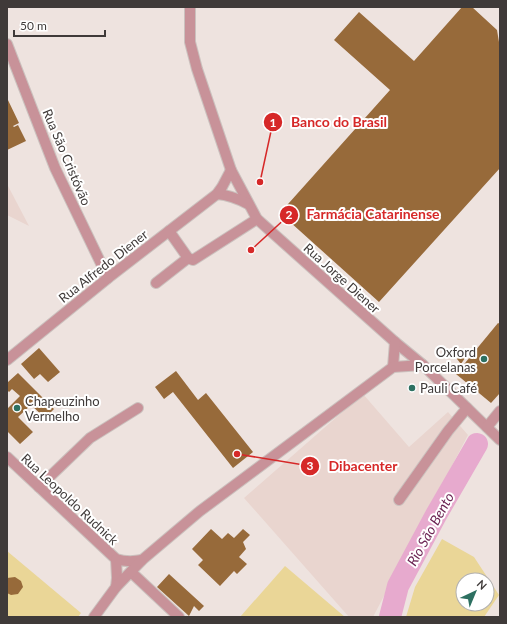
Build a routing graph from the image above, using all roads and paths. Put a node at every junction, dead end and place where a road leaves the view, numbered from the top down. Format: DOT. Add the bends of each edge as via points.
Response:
graph roads {
  1 [pos="190,7"];
  2 [pos="7,44"];
  3 [pos="231,170"];
  4 [pos="217,194"];
  5 [pos="248,204"];
  6 [pos="256,219"];
  7 [pos="169,231"];
  8 [pos="188,258"];
  9 [pos="108,278"];
  10 [pos="156,283"];
  11 [pos="395,342"];
  12 [pos="7,360"];
  13 [pos="423,365"];
  14 [pos="393,367"];
  15 [pos="138,408"];
  16 [pos="467,408"];
  17 [pos="500,411"];
  18 [pos="487,427"];
  19 [pos="500,440"];
  20 [pos="7,457"];
  21 [pos="39,487"];
  22 [pos="399,500"];
  23 [pos="116,559"];
  24 [pos="142,560"];
  25 [pos="132,572"];
  26 [pos="116,587"];
  27 [pos="94,617"];
  28 [pos="179,617"];
  1 -- 3 [label="street, Rua Jorge Diener" via="189,26 193,55"];
  2 -- 9 [label="street, Rua São Cristóvão" via="55,168"];
  3 -- 4 [label="street, Rua Alfredo Diener"];
  3 -- 5 [label="street, Rua Jorge Diener"];
  4 -- 5 [label="street" via="228,195"];
  4 -- 7 [label="street, Rua Alfredo Diener"];
  5 -- 6 [label="street, Rua Jorge Diener"];
  6 -- 8 [label="street" via="193,260"];
  6 -- 11 [label="street, Rua Jorge Diener"];
  7 -- 8 [label="street"];
  7 -- 9 [label="street, Rua Alfredo Diener"];
  8 -- 10 [label="street"];
  9 -- 12 [label="street, Rua Alfredo Diener"];
  11 -- 13 [label="street, Rua Jorge Diener"];
  11 -- 14 [label="street"];
  13 -- 14 [label="street"];
  13 -- 16 [label="street, Rua Jorge Diener"];
  14 -- 24 [label="street" via="222,494"];
  15 -- 21 [label="street" via="90,438"];
  16 -- 18 [label="street, Rua Jorge Diener"];
  16 -- 22 [label="street"];
  17 -- 18 [label="street"];
  18 -- 19 [label="street, Rua Jorge Diener"];
  20 -- 21 [label="street, Rua Leopoldo Rudnick"];
  21 -- 23 [label="street, Rua Leopoldo Rudnick"];
  23 -- 24 [label="street" via="125,562"];
  23 -- 26 [label="street"];
  24 -- 25 [label="street"];
  25 -- 26 [label="street"];
  25 -- 28 [label="street"];
  26 -- 27 [label="street"];
}
